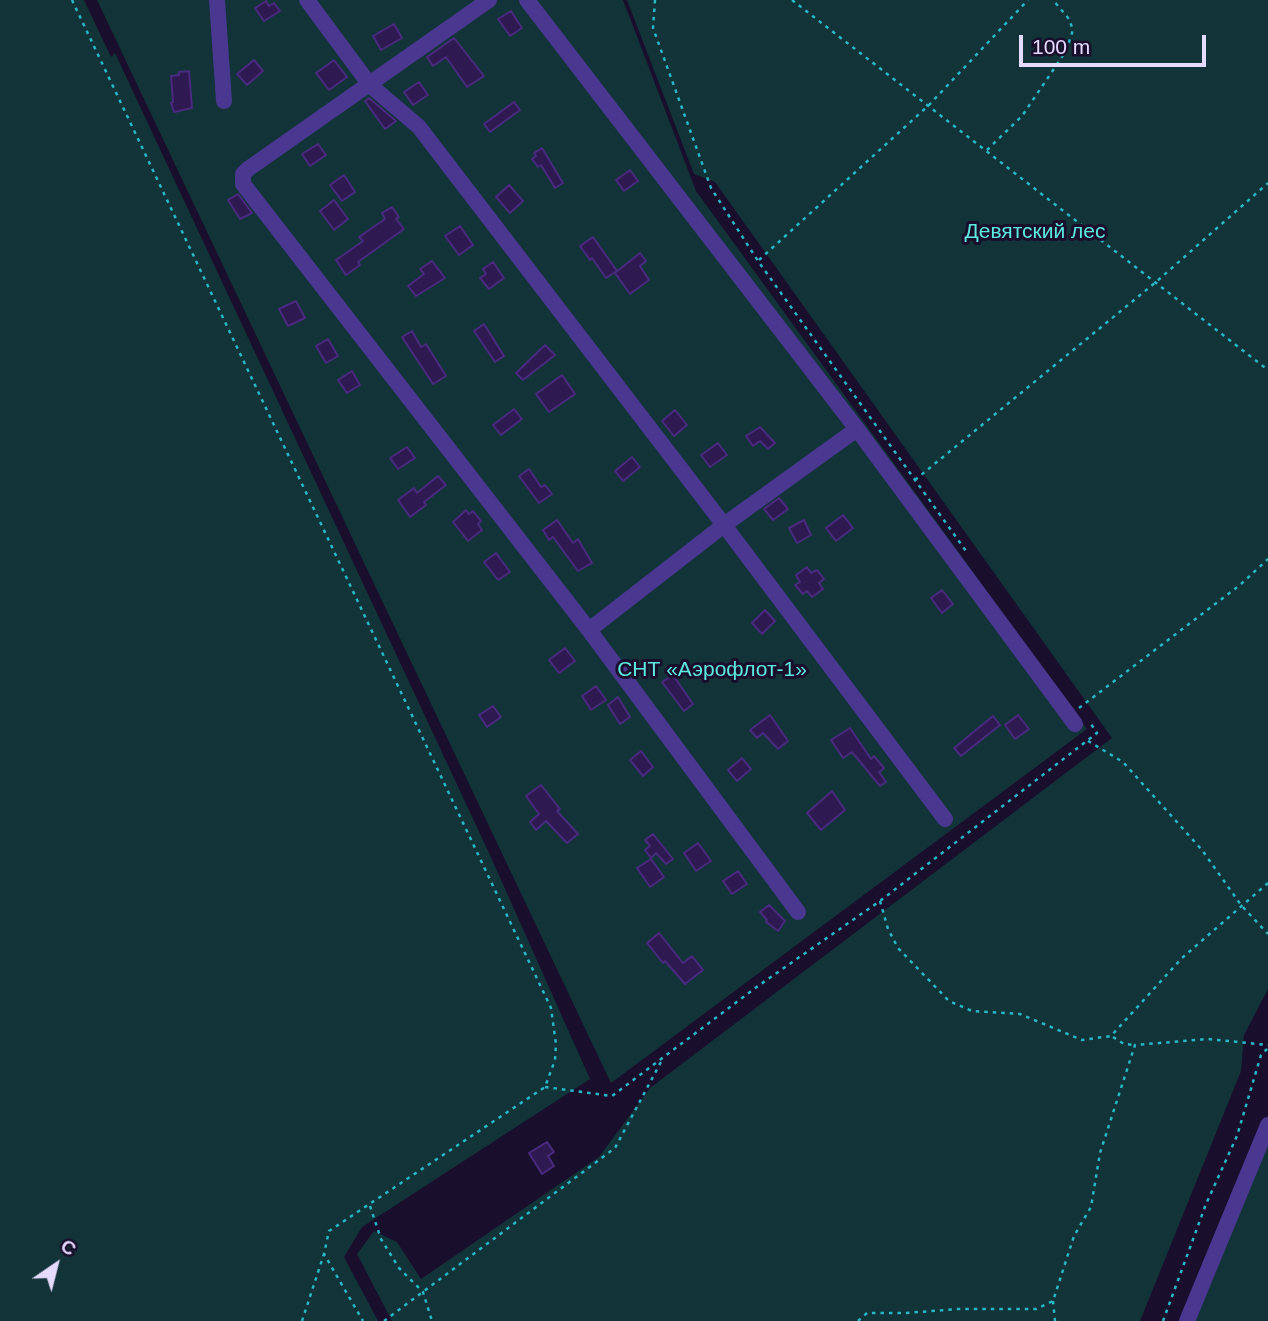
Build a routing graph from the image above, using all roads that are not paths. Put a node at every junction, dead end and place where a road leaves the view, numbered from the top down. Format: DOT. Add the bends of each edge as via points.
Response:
graph roads {
  1 [pos="217,0"];
  2 [pos="307,0"];
  3 [pos="489,0"];
  4 [pos="527,0"];
  5 [pos="370,85"];
  6 [pos="224,101"];
  7 [pos="857,429"];
  8 [pos="724,525"];
  9 [pos="589,630"];
  10 [pos="1080,717"];
  11 [pos="945,819"];
  12 [pos="798,912"];
  13 [pos="1268,1125"];
  14 [pos="1187,1321"];
  1 -- 6 [label="lane"];
  2 -- 5 [label="lane"];
  3 -- 5 [label="lane"];
  4 -- 7 [label="lane"];
  5 -- 8 [label="lane" via="419,127"];
  5 -- 9 [label="lane" via="248,169 243,184"];
  7 -- 8 [label="lane"];
  7 -- 10 [label="lane"];
  8 -- 9 [label="lane"];
  8 -- 11 [label="lane"];
  9 -- 12 [label="lane"];
  13 -- 14 [label="lane"];
}
